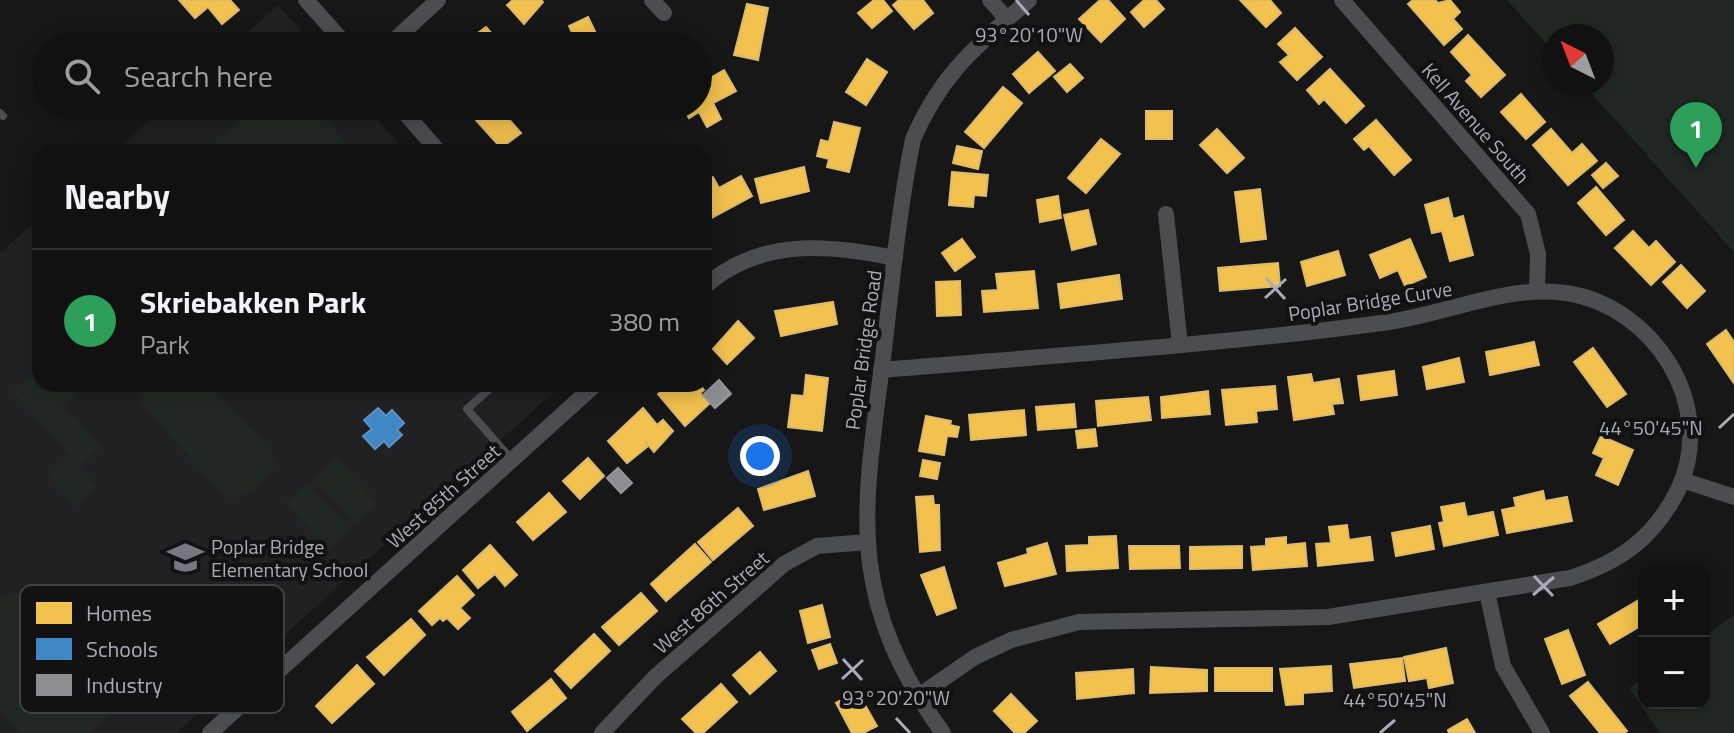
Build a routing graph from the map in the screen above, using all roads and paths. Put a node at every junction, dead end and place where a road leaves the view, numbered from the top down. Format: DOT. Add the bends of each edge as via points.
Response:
graph roads {
  1 [pos="306,0"];
  2 [pos="438,0"];
  3 [pos="652,0"];
  4 [pos="990,0"];
  5 [pos="1029,0"];
  6 [pos="1342,0"];
  7 [pos="664,13"];
  8 [pos="1007,19"];
  9 [pos="335,32"];
  10 [pos="403,32"];
  11 [pos="411,120"];
  12 [pos="432,144"];
  13 [pos="1166,214"];
  14 [pos="895,258"];
  15 [pos="712,281"];
  16 [pos="1537,290"];
  17 [pos="1180,345"];
  18 [pos="881,370"];
  19 [pos="486,392"];
  20 [pos="587,392"];
  21 [pos="512,460"];
  22 [pos="1682,480"];
  23 [pos="1734,497"];
  24 [pos="868,542"];
  25 [pos="1487,592"];
  26 [pos="284,666"];
  27 [pos="917,697"];
  28 [pos="232,713"];
  29 [pos="210,733"];
  30 [pos="602,733"];
  31 [pos="943,733"];
  32 [pos="1542,733"];
  1 -- 9 [label="street"];
  2 -- 10 [label="street"];
  3 -- 7 [label="street"];
  4 -- 8 [label="street"];
  5 -- 8 [label="street, Poplar Bridge Road"];
  6 -- 16 [label="street, Kell Avenue South" via="1528,214 1538,254"];
  8 -- 14 [label="street, Poplar Bridge Road" via="949,73 928,105 913,139"];
  11 -- 12 [label="street"];
  13 -- 17 [label="street"];
  14 -- 15 [label="street" via="788,247 737,262"];
  14 -- 18 [label="street, Poplar Bridge Road"];
  16 -- 17 [label="street, Poplar Bridge Curve" via="1387,323"];
  16 -- 22 [label="street, Poplar Bridge Curve" via="1601,303 1630,319 1655,342 1674,370 1685,401 1690,434"];
  17 -- 18 [label="street, Poplar Bridge Curve"];
  18 -- 24 [label="street, Poplar Bridge Road" via="870,445"];
  19 -- 21 [label="lane" via="467,409"];
  20 -- 21 [label="street, West 85th Street"];
  21 -- 26 [label="street, West 85th Street"];
  22 -- 23 [label="street"];
  22 -- 25 [label="street, Poplar Bridge Curve" via="1655,528 1630,552 1570,578"];
  24 -- 27 [label="street, Poplar Bridge Road" via="879,615"];
  24 -- 30 [label="street, West 86th Street" via="817,546 784,564 655,677"];
  25 -- 27 [label="street, Poplar Bridge Curve" via="1328,617 1079,622 1011,640 975,657"];
  25 -- 32 [label="street" via="1503,666"];
  27 -- 31 [label="street, Poplar Bridge Road"];
  28 -- 29 [label="street, West 85th Street"];
}
